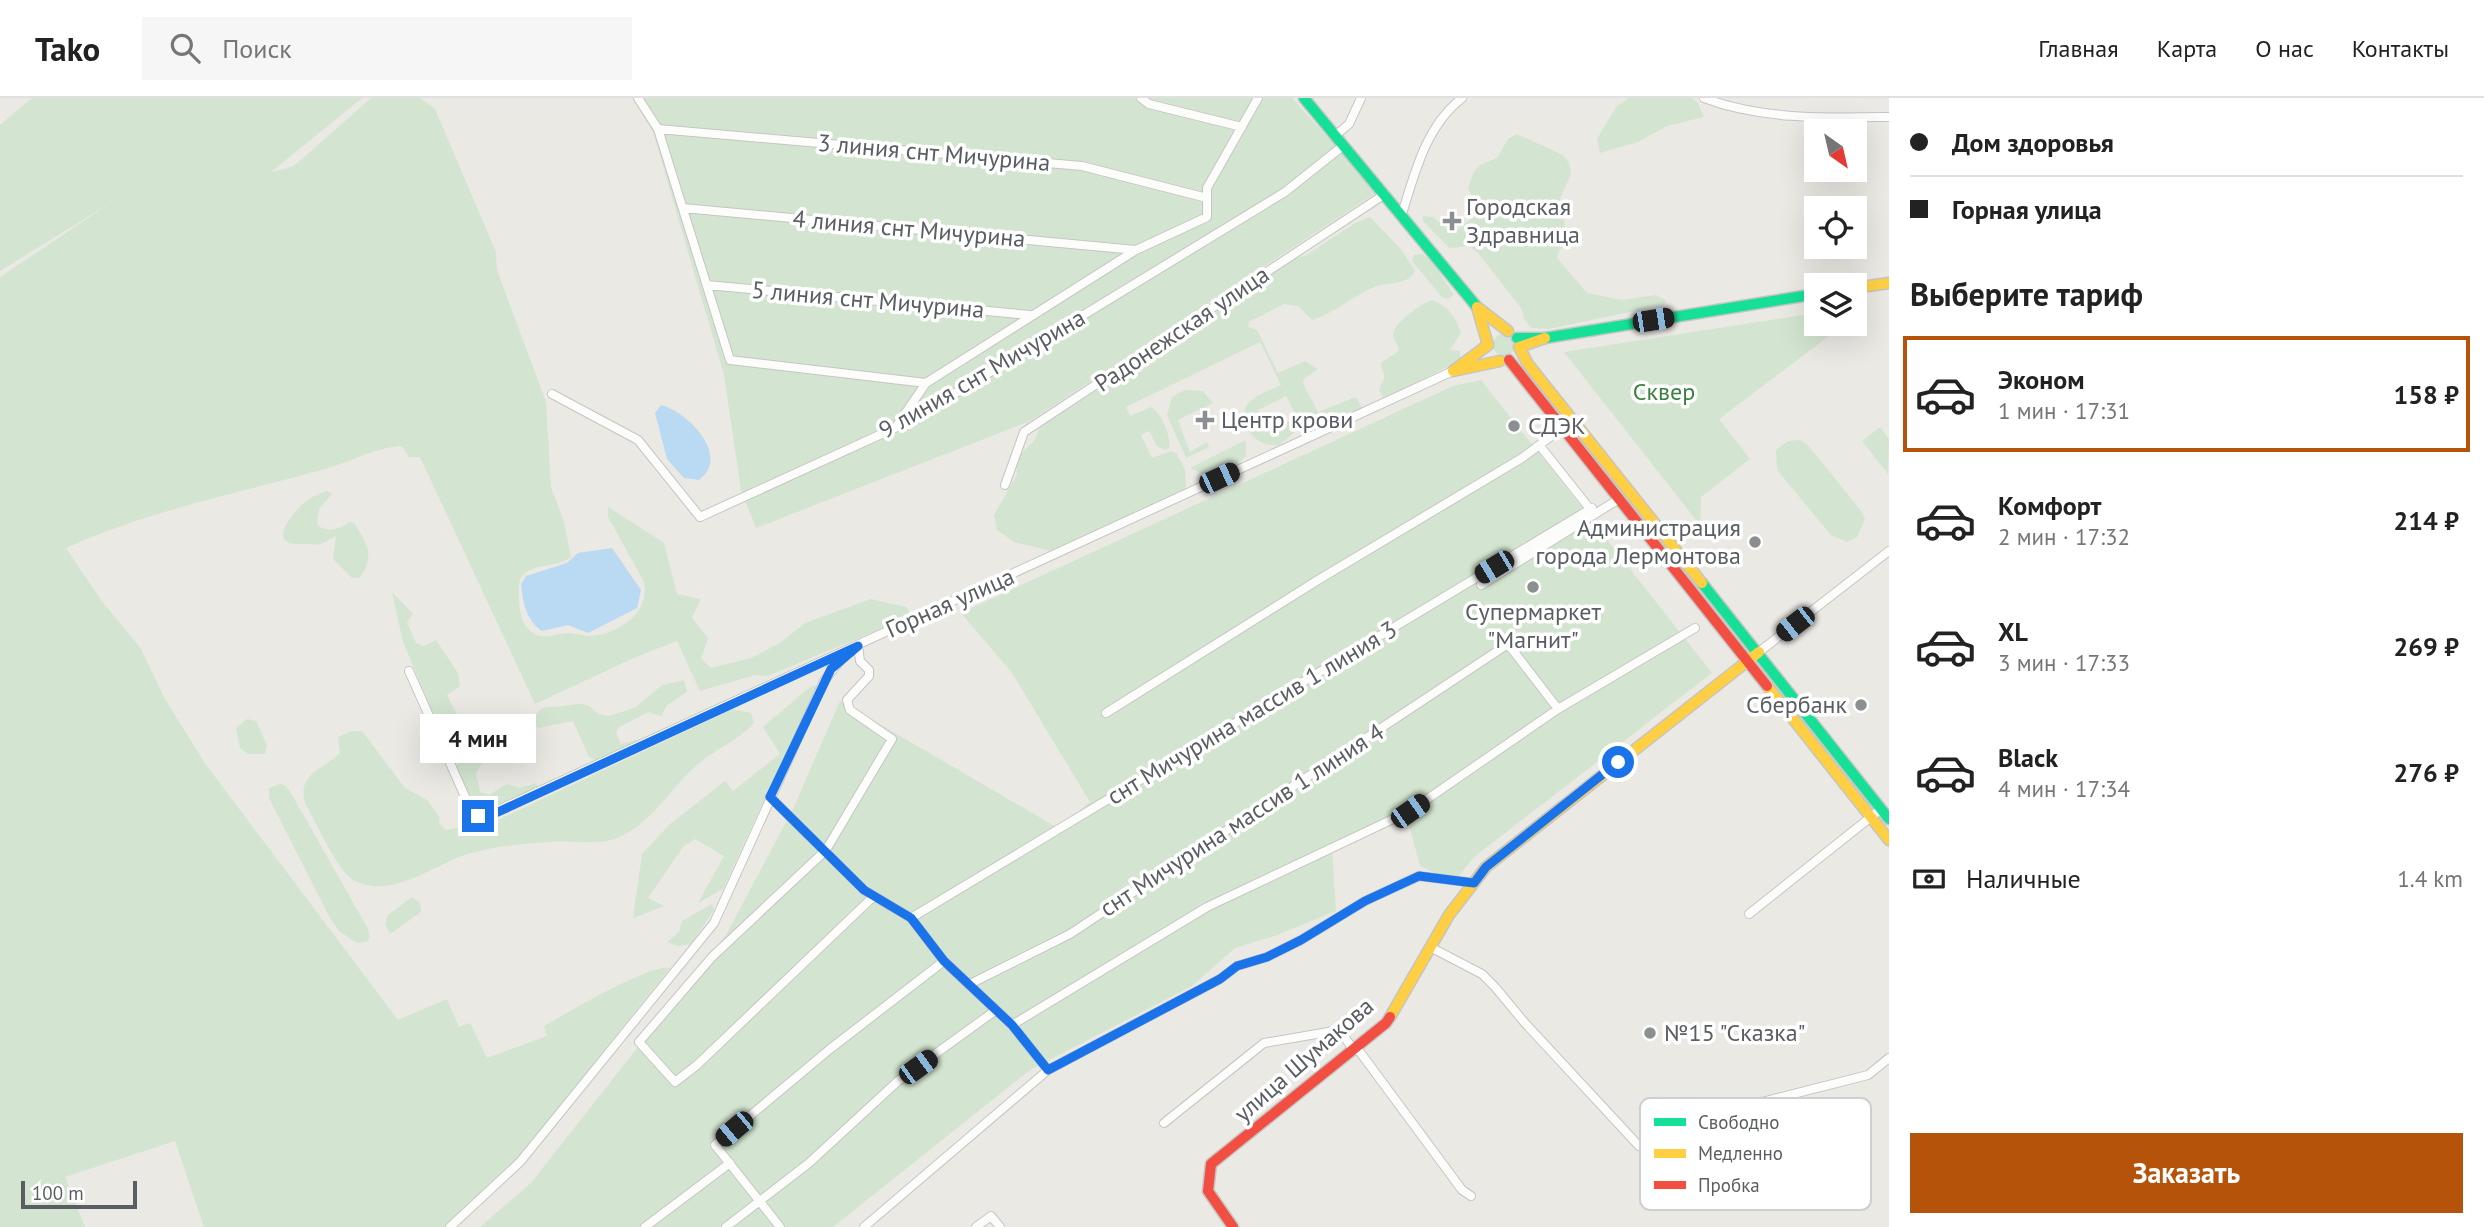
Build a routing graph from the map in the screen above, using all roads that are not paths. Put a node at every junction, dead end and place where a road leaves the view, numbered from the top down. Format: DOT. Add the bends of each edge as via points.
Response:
graph roads {
  1 [pos="638,98"];
  2 [pos="1141,98"];
  3 [pos="1258,98"];
  4 [pos="1304,98"];
  5 [pos="1361,98"];
  6 [pos="1462,98"];
  7 [pos="1704,98"];
  8 [pos="1889,117"];
  9 [pos="1242,127"];
  10 [pos="658,129"];
  11 [pos="1336,135"];
  12 [pos="1345,145"];
  13 [pos="1385,194"];
  14 [pos="1207,198"];
  15 [pos="683,208"];
  16 [pos="1402,214"];
  17 [pos="1136,250"];
  18 [pos="1889,283"];
  19 [pos="707,285"];
  20 [pos="1867,286"];
  21 [pos="1804,296"];
  22 [pos="1477,307"];
  23 [pos="1030,315"];
  24 [pos="1545,338"];
  25 [pos="1515,339"];
  26 [pos="1488,345"];
  27 [pos="1504,361"];
  28 [pos="1528,364"];
  29 [pos="1453,371"];
  30 [pos="926,383"];
  31 [pos="552,394"];
  32 [pos="896,427"];
  33 [pos="1562,428"];
  34 [pos="1540,446"];
  35 [pos="1005,485"];
  36 [pos="1619,499"];
  37 [pos="1889,551"];
  38 [pos="1481,585"];
  39 [pos="1695,628"];
  40 [pos="858,646"];
  41 [pos="1759,652"];
  42 [pos="1748,662"];
  43 [pos="410,671"];
  44 [pos="1558,709"];
  45 [pos="1106,713"];
  46 [pos="770,797"];
  47 [pos="1881,809"];
  48 [pos="1871,817"];
  49 [pos="1889,819"];
  50 [pos="1889,840"];
  51 [pos="826,850"];
  52 [pos="1474,883"];
  53 [pos="874,896"];
  54 [pos="1749,914"];
  55 [pos="911,918"];
  56 [pos="1430,947"];
  57 [pos="944,961"];
  58 [pos="970,984"];
  59 [pos="996,1010"];
  60 [pos="1012,1025"];
  61 [pos="1355,1049"];
  62 [pos="1889,1058"];
  63 [pos="1048,1070"];
  64 [pos="1778,1098"];
  65 [pos="1164,1123"];
  66 [pos="1640,1145"];
  67 [pos="730,1163"];
  68 [pos="1471,1196"];
  69 [pos="761,1202"];
  70 [pos="999,1225"];
  71 [pos="450,1227"];
  72 [pos="645,1227"];
  73 [pos="726,1227"];
  74 [pos="780,1227"];
  75 [pos="864,1227"];
  76 [pos="976,1227"];
  77 [pos="1233,1227"];
  1 -- 10 [label="street"];
  2 -- 9 [label="street" via="1149,104"];
  3 -- 9 [label="street"];
  4 -- 11 [label="street"];
  5 -- 11 [label="street" via="1349,124"];
  6 -- 16 [label="street" via="1444,112 1419,158"];
  7 -- 8 [label="street" via="1748,111 1828,118"];
  9 -- 14 [label="street" via="1207,188"];
  10 -- 14 [label="street, 3 линия снт Мичурина" via="1082,166"];
  10 -- 15 [label="street"];
  11 -- 12 [label="street"];
  12 -- 13 [label="street"];
  12 -- 32 [label="street, 9 линия снт Мичурина" via="1284,192"];
  13 -- 16 [label="street"];
  13 -- 35 [label="street, Радонежская улица" via="1024,432"];
  14 -- 17 [label="street" via="1207,217"];
  15 -- 17 [label="street, 4 линия снт Мичурина"];
  15 -- 19 [label="street"];
  16 -- 22 [label="street"];
  17 -- 23 [label="street"];
  18 -- 20 [label="street"];
  19 -- 23 [label="street, 5 линия снт Мичурина"];
  19 -- 30 [label="street" via="730,360"];
  21 -- 24 [label="street"];
  22 -- 25 [label="street"];
  22 -- 26 [label="street"];
  23 -- 30 [label="street"];
  24 -- 25 [label="street"];
  24 -- 28 [label="street" via="1531,352"];
  25 -- 26 [label="street" via="1495,333"];
  25 -- 27 [label="street"];
  25 -- 28 [label="street"];
  26 -- 27 [label="street" via="1492,357"];
  26 -- 29 [label="street"];
  27 -- 29 [label="street"];
  27 -- 33 [label="street"];
  28 -- 41 [label="street"];
  29 -- 40 [label="street, Горная улица"];
  30 -- 32 [label="street"];
  31 -- 32 [label="street, 9 линия снт Мичурина" via="638,440 700,517"];
  33 -- 34 [label="street"];
  33 -- 36 [label="street"];
  34 -- 45 [label="street"];
  34 -- 55 [label="street, снт Мичурина массив 1 линия 3" via="1591,509"];
  36 -- 38 [label="street"];
  36 -- 42 [label="street"];
  37 -- 41 [label="street"];
  39 -- 44 [label="street"];
  40 -- 43 [label="street, Горная улица" via="485,816 471,810"];
  40 -- 46 [label="street" via="831,669"];
  40 -- 51 [label="street" via="869,676 847,700 850,710 892,739"];
  41 -- 42 [label="street, улица Шумакова"];
  41 -- 47 [label="street"];
  42 -- 48 [label="street"];
  42 -- 52 [label="street, улица Шумакова" via="1486,867"];
  44 -- 58 [label="street, снт Мичурина массив 1 линия 4" via="1508,644 1070,934"];
  44 -- 60 [label="street" via="1410,811 1207,907"];
  46 -- 51 [label="street"];
  46 -- 71 [label="street" via="714,923 520,1162"];
  47 -- 48 [label="street"];
  47 -- 49 [label="street"];
  48 -- 50 [label="street"];
  48 -- 54 [label="street"];
  51 -- 53 [label="street"];
  51 -- 53 [label="street" via="712,957 639,1042 675,1082"];
  52 -- 56 [label="street, улица Шумакова"];
  52 -- 63 [label="street" via="1419,876 1365,901 1290,946 1237,966"];
  53 -- 55 [label="street"];
  55 -- 57 [label="street"];
  56 -- 61 [label="street, улица Шумакова" via="1386,1023"];
  56 -- 66 [label="street" via="1482,974 1495,986"];
  57 -- 58 [label="street"];
  57 -- 67 [label="street" via="715,1145"];
  58 -- 59 [label="street"];
  59 -- 60 [label="street"];
  59 -- 69 [label="street" via="898,1081"];
  60 -- 63 [label="street"];
  61 -- 65 [label="street" via="1340,1030 1264,1043"];
  61 -- 68 [label="street"];
  61 -- 77 [label="street, улица Шумакова" via="1211,1164 1204,1181 1207,1195"];
  62 -- 64 [label="street" via="1868,1075"];
  63 -- 75 [label="street"];
  67 -- 69 [label="street"];
  67 -- 72 [label="street"];
  69 -- 73 [label="street"];
  69 -- 74 [label="street"];
  70 -- 76 [label="street" via="991,1216"];
}
